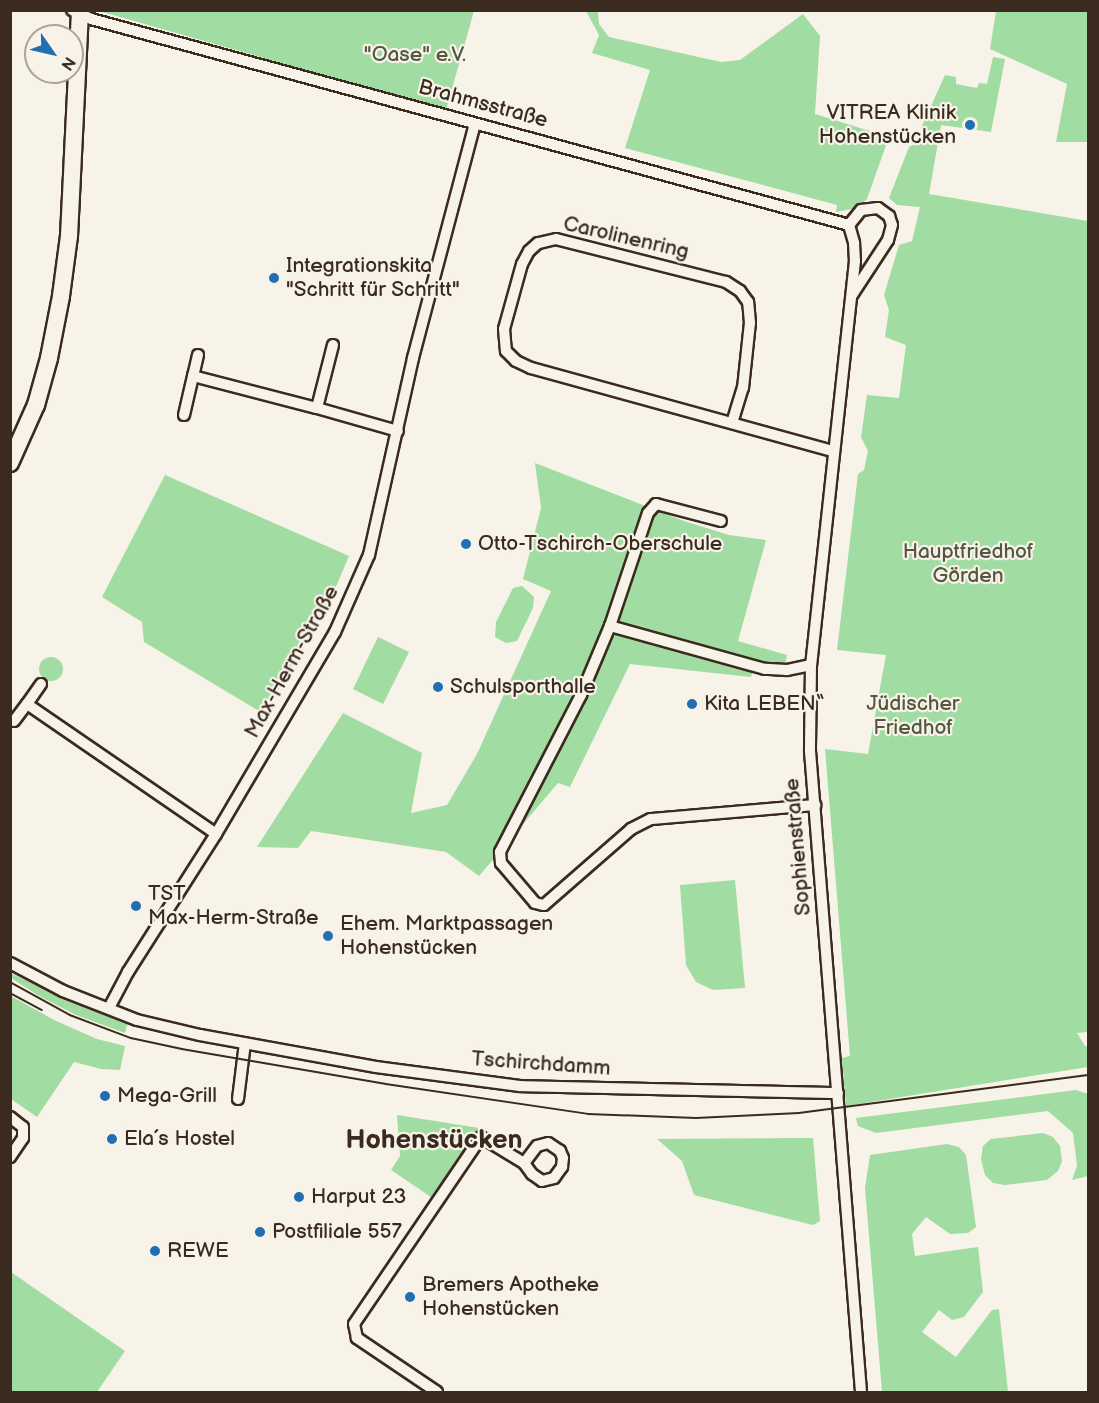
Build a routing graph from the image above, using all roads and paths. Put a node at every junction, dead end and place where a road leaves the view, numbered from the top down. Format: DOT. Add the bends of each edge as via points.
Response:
graph roads {
  1 [pos="76,13"];
  2 [pos="475,124"];
  3 [pos="849,225"];
  4 [pos="850,298"];
  5 [pos="333,345"];
  6 [pos="198,355"];
  7 [pos="193,376"];
  8 [pos="317,408"];
  9 [pos="184,415"];
  10 [pos="732,423"];
  11 [pos="398,431"];
  12 [pos="832,451"];
  13 [pos="10,463"];
  14 [pos="721,521"];
  15 [pos="610,626"];
  16 [pos="811,665"];
  17 [pos="40,684"];
  18 [pos="27,704"];
  19 [pos="14,721"];
  20 [pos="815,806"];
  21 [pos="216,834"];
  22 [pos="10,963"];
  23 [pos="109,1008"];
  24 [pos="245,1043"];
  25 [pos="838,1093"];
  26 [pos="238,1099"];
  27 [pos="10,1117"];
  28 [pos="10,1157"];
  29 [pos="524,1163"];
  30 [pos="433,1391"];
  31 [pos="861,1392"];
  1 -- 2 [label="street, Brahmsstraße"];
  1 -- 13 [label="street" via="69,236 61,296 36,405"];
  2 -- 3 [label="street, Brahmsstraße"];
  2 -- 11 [label="street, Max-Herm-Straße" via="413,358"];
  3 -- 4 [label="street, Sophienstraße" via="855,261"];
  3 -- 4 [label="street, Sophienstraße" via="861,210 878,208 889,216 892,225 888,240"];
  4 -- 12 [label="street, Sophienstraße"];
  5 -- 8 [label="street"];
  6 -- 7 [label="street"];
  7 -- 8 [label="street"];
  7 -- 9 [label="street"];
  8 -- 11 [label="street"];
  10 -- 10 [label="street, Carolinenring" via="516,361 506,351 504,329 529,251 538,243 556,239 726,282 740,291 748,302 750,323 743,388"];
  10 -- 12 [label="street, Carolinenring"];
  11 -- 21 [label="street, Max-Herm-Straße" via="369,555 346,611"];
  12 -- 16 [label="street, Sophienstraße"];
  14 -- 15 [label="street" via="656,504 648,513"];
  15 -- 16 [label="street" via="765,669"];
  15 -- 20 [label="street" via="581,695 500,852 501,863 535,903 544,906 631,830 651,819"];
  16 -- 20 [label="street, Sophienstraße" via="810,751"];
  17 -- 18 [label="street"];
  18 -- 19 [label="street"];
  18 -- 21 [label="street"];
  20 -- 25 [label="street, Sophienstraße"];
  21 -- 23 [label="street, Max-Herm-Straße" via="156,924"];
  22 -- 23 [label="street, Tschirchdamm" via="63,991"];
  23 -- 24 [label="street, Tschirchdamm" via="147,1022"];
  24 -- 25 [label="street, Tschirchdamm" via="376,1067 520,1086"];
  24 -- 26 [label="street"];
  25 -- 31 [label="street, Sophienstraße"];
  27 -- 28 [label="street" via="23,1128 22,1138"];
  29 -- 30 [label="street" via="481,1137 354,1324 357,1338"];
}
